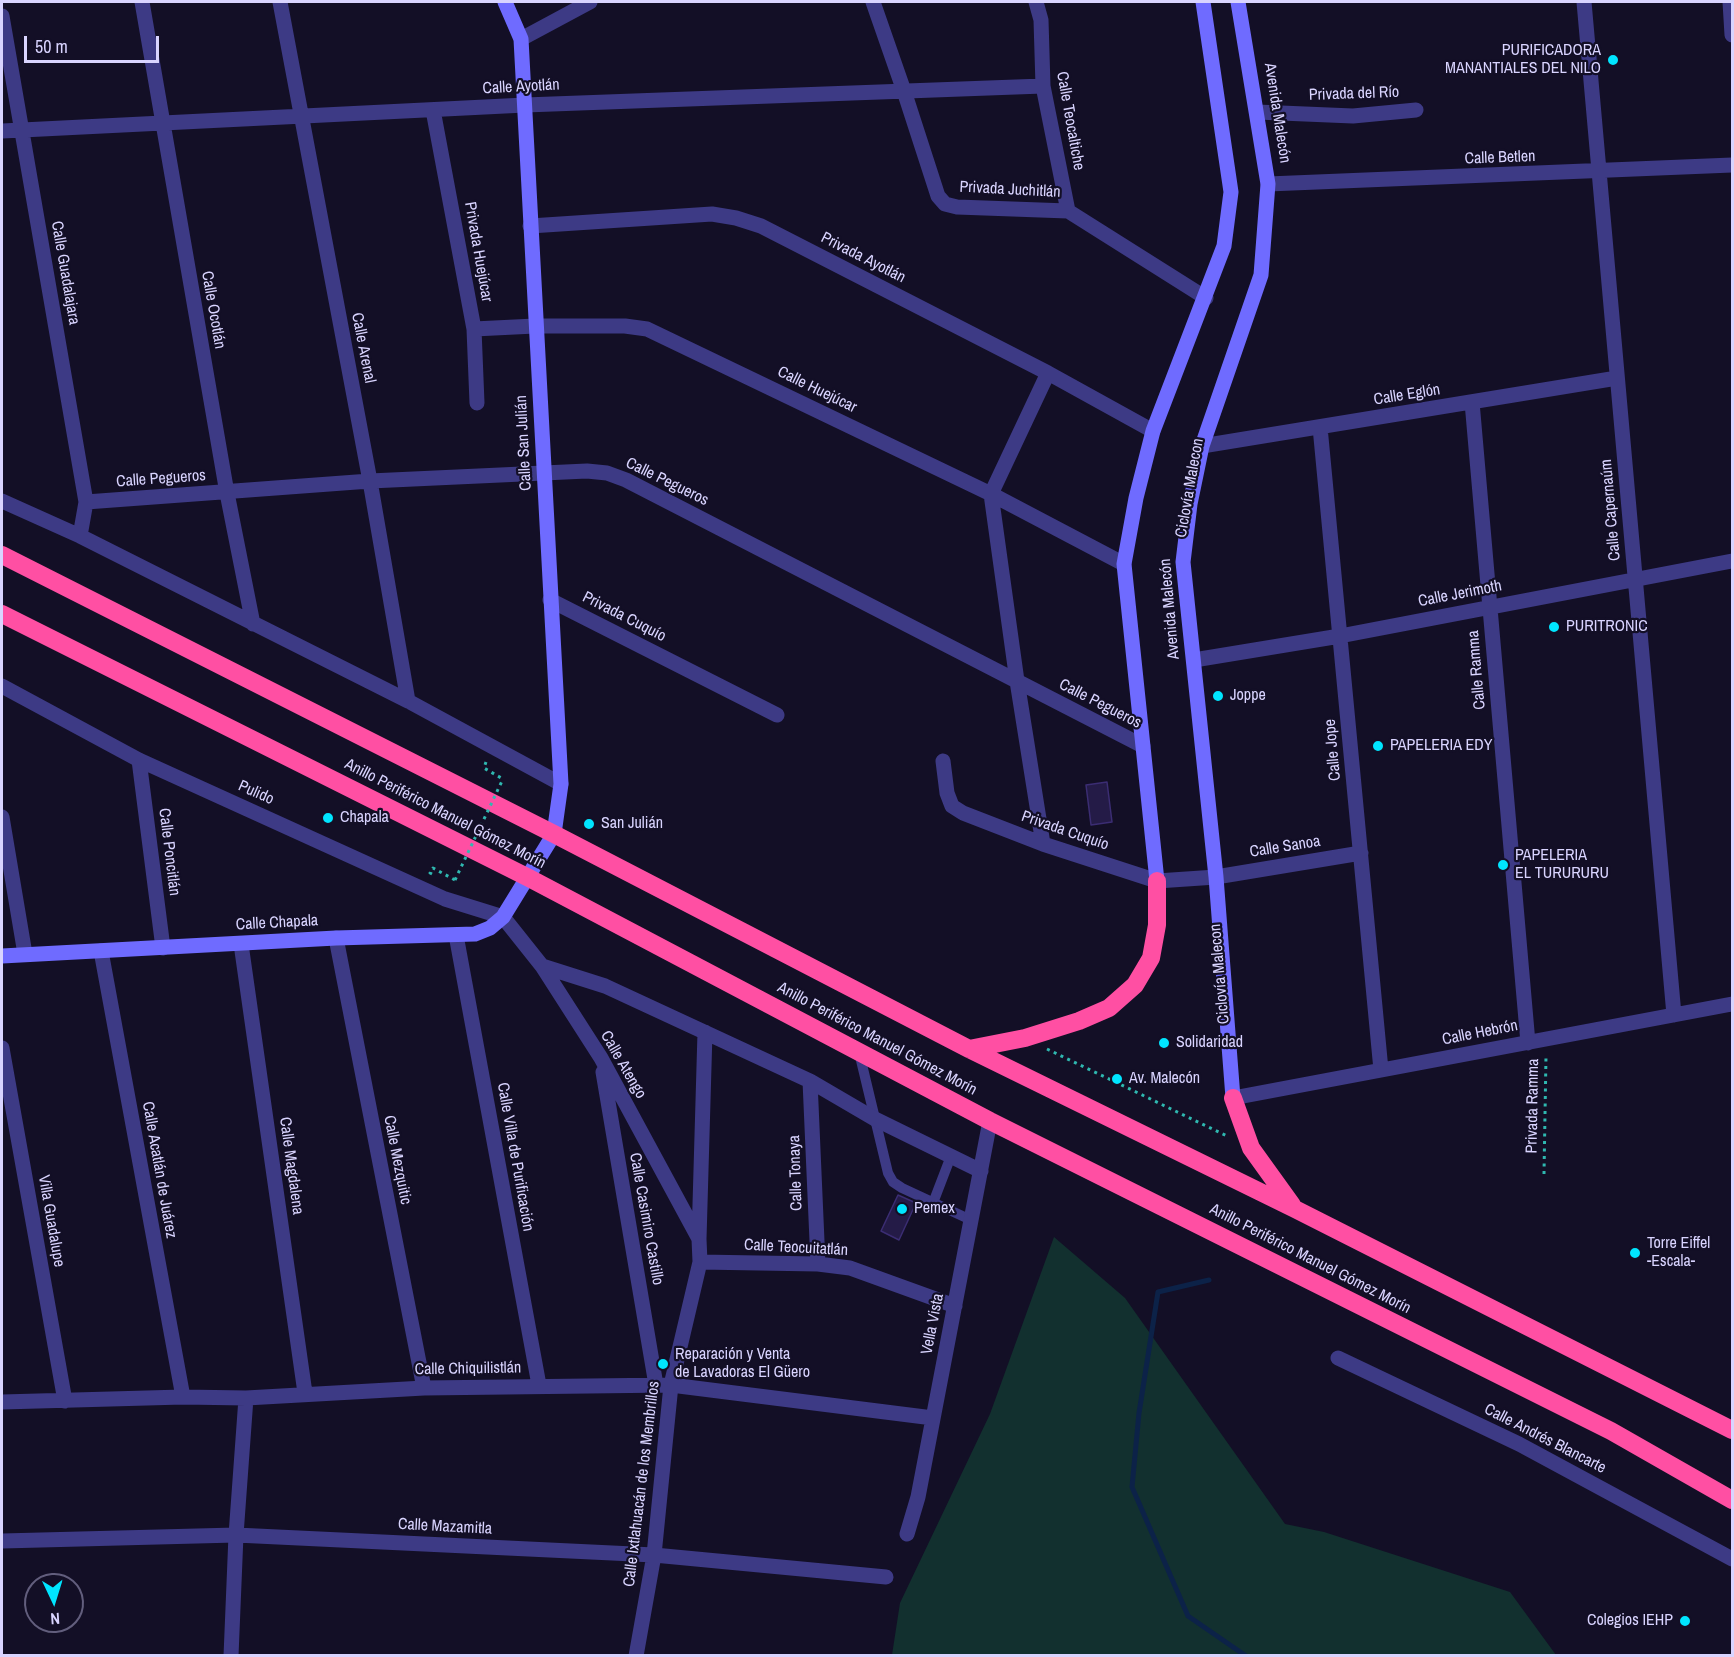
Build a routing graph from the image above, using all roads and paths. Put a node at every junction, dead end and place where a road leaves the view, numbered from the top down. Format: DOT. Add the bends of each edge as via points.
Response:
graph roads {
  1 [pos="142,2"];
  2 [pos="280,2"];
  3 [pos="505,2"];
  4 [pos="590,2"];
  5 [pos="873,2"];
  6 [pos="1036,2"];
  7 [pos="1203,2"];
  8 [pos="1238,2"];
  9 [pos="1245,2"];
  10 [pos="1584,2"];
  11 [pos="1730,2"];
  12 [pos="2,16"];
  13 [pos="1732,34"];
  14 [pos="522,39"];
  15 [pos="1250,67"];
  16 [pos="1043,86"];
  17 [pos="904,91"];
  18 [pos="525,105"];
  19 [pos="433,110"];
  20 [pos="1416,110"];
  21 [pos="1257,112"];
  22 [pos="301,116"];
  23 [pos="163,123"];
  24 [pos="21,129"];
  25 [pos="2,131"];
  26 [pos="1732,165"];
  27 [pos="1599,172"];
  28 [pos="1268,184"];
  29 [pos="1068,211"];
  30 [pos="530,226"];
  31 [pos="1206,298"];
  32 [pos="535,326"];
  33 [pos="474,329"];
  34 [pos="1048,373"];
  35 [pos="1617,378"];
  36 [pos="1472,402"];
  37 [pos="477,403"];
  38 [pos="1320,427"];
  39 [pos="1153,431"];
  40 [pos="1202,447"];
  41 [pos="544,474"];
  42 [pos="370,481"];
  43 [pos="227,493"];
  44 [pos="991,494"];
  45 [pos="2,501"];
  46 [pos="86,502"];
  47 [pos="80,536"];
  48 [pos="2,555"];
  49 [pos="1732,561"];
  50 [pos="1125,564"];
  51 [pos="1635,579"];
  52 [pos="550,600"];
  53 [pos="1490,607"];
  54 [pos="2,614"];
  55 [pos="253,624"];
  56 [pos="1340,636"];
  57 [pos="1194,660"];
  58 [pos="1017,681"];
  59 [pos="2,686"];
  60 [pos="408,701"];
  61 [pos="777,715"];
  62 [pos="1143,746"];
  63 [pos="139,760"];
  64 [pos="943,760"];
  65 [pos="503,779"];
  66 [pos="561,784"];
  67 [pos="2,818"];
  68 [pos="554,834"];
  69 [pos="1043,844"];
  70 [pos="1361,853"];
  71 [pos="1216,877"];
  72 [pos="529,878"];
  73 [pos="455,880"];
  74 [pos="1157,881"];
  75 [pos="503,917"];
  76 [pos="456,935"];
  77 [pos="336,938"];
  78 [pos="240,944"];
  79 [pos="163,948"];
  80 [pos="101,951"];
  81 [pos="25,954"];
  82 [pos="2,956"];
  83 [pos="542,966"];
  84 [pos="1732,1004"];
  85 [pos="1674,1015"];
  86 [pos="705,1032"];
  87 [pos="1025,1038"];
  88 [pos="1547,1039"];
  89 [pos="1528,1043"];
  90 [pos="2,1048"];
  91 [pos="969,1049"];
  92 [pos="859,1051"];
  93 [pos="601,1058"];
  94 [pos="1381,1070"];
  95 [pos="810,1081"];
  96 [pos="1233,1098"];
  97 [pos="875,1119"];
  98 [pos="990,1121"];
  99 [pos="1251,1148"];
  100 [pos="951,1156"];
  101 [pos="981,1171"];
  102 [pos="1544,1174"];
  103 [pos="933,1203"];
  104 [pos="1295,1209"];
  105 [pos="971,1220"];
  106 [pos="699,1239"];
  107 [pos="700,1262"];
  108 [pos="818,1264"];
  109 [pos="955,1306"];
  110 [pos="1338,1358"];
  111 [pos="539,1385"];
  112 [pos="663,1385"];
  113 [pos="424,1388"];
  114 [pos="305,1393"];
  115 [pos="183,1396"];
  116 [pos="246,1398"];
  117 [pos="65,1401"];
  118 [pos="2,1402"];
  119 [pos="933,1418"];
  120 [pos="1732,1430"];
  121 [pos="1732,1500"];
  122 [pos="907,1534"];
  123 [pos="236,1535"];
  124 [pos="2,1541"];
  125 [pos="654,1555"];
  126 [pos="1732,1559"];
  127 [pos="886,1577"];
  128 [pos="231,1656"];
  129 [pos="636,1656"];
  1 -- 23 [label="street, Calle Ocotlán"];
  2 -- 22 [label="street, Calle Arenal"];
  3 -- 14 [label="main road, Calle San Julián"];
  4 -- 14 [label="street"];
  5 -- 17 [label="street"];
  6 -- 16 [label="street, Calle Teocaltiche" via="1041,20"];
  7 -- 31 [label="main road" via="1230,192 1224,246"];
  8 -- 15 [label="main road, Avenida Malecón"];
  9 -- 15 [label="street"];
  10 -- 27 [label="street, Calle Capernaúm"];
  11 -- 13 [label="street"];
  12 -- 24 [label="street, Calle Guadalajara"];
  14 -- 18 [label="main road, Calle San Julián"];
  15 -- 21 [label="main road, Avenida Malecón"];
  16 -- 17 [label="street, Calle Ayotlán"];
  16 -- 29 [label="street, Calle Teocaltiche"];
  17 -- 18 [label="street, Calle Ayotlán"];
  17 -- 29 [label="street, Privada Juchitlán" via="938,196 945,204"];
  18 -- 19 [label="street, Calle Ayotlán"];
  18 -- 30 [label="main road, Calle San Julián"];
  19 -- 22 [label="street, Calle Ayotlán"];
  19 -- 33 [label="street, Privada Huejúcar"];
  20 -- 21 [label="street, Privada del Río" via="1353,116"];
  21 -- 28 [label="main road, Avenida Malecón"];
  22 -- 23 [label="street, Calle Ayotlán"];
  22 -- 42 [label="street, Calle Arenal"];
  23 -- 24 [label="street, Calle Ayotlán"];
  23 -- 43 [label="street, Calle Ocotlán"];
  24 -- 25 [label="street, Calle Ayotlán"];
  24 -- 46 [label="street, Calle Guadalajara"];
  26 -- 27 [label="street, Calle Betlen"];
  27 -- 28 [label="street, Calle Betlen"];
  27 -- 35 [label="street, Calle Capernaúm"];
  28 -- 40 [label="main road, Avenida Malecón" via="1262,275"];
  29 -- 31 [label="street, Privada Juchitlán"];
  30 -- 32 [label="main road, Calle San Julián"];
  30 -- 34 [label="street, Privada Ayotlán" via="712,214 736,218 761,226"];
  31 -- 39 [label="main road"];
  32 -- 33 [label="street, Calle Huejúcar"];
  32 -- 41 [label="main road, Calle San Julián"];
  32 -- 44 [label="street, Calle Huejúcar" via="647,329"];
  33 -- 37 [label="street, Privada Huejúcar"];
  34 -- 39 [label="street, Privada Ayotlán"];
  34 -- 44 [label="street"];
  35 -- 36 [label="street, Calle Eglón"];
  35 -- 51 [label="street, Calle Capernaúm"];
  36 -- 38 [label="street, Calle Eglón"];
  36 -- 53 [label="street, Calle Ramma"];
  38 -- 40 [label="street, Calle Eglón"];
  38 -- 56 [label="street, Calle Jope"];
  39 -- 50 [label="main road"];
  40 -- 57 [label="main road, Avenida Malecón" via="1183,562"];
  41 -- 42 [label="street, Calle Pegueros"];
  41 -- 52 [label="main road, Calle San Julián"];
  41 -- 58 [label="street, Calle Pegueros" via="587,471 626,480"];
  42 -- 43 [label="street, Calle Pegueros"];
  42 -- 60 [label="street, Calle Arenal"];
  43 -- 46 [label="street, Calle Pegueros"];
  43 -- 55 [label="street, Calle Ocotlán"];
  44 -- 50 [label="street, Calle Huejúcar"];
  44 -- 58 [label="street"];
  45 -- 47 [label="street"];
  46 -- 47 [label="street, Calle Guadalajara"];
  47 -- 55 [label="street"];
  48 -- 68 [label="highway, Anillo Periférico Manuel Gómez Morín"];
  49 -- 51 [label="street, Calle Jerimoth"];
  50 -- 62 [label="main road"];
  51 -- 53 [label="street, Calle Jerimoth"];
  51 -- 85 [label="street, Calle Capernaúm"];
  52 -- 61 [label="street, Privada Cuquío"];
  52 -- 66 [label="main road, Calle San Julián"];
  53 -- 56 [label="street, Calle Jerimoth"];
  53 -- 89 [label="street, Calle Ramma"];
  54 -- 72 [label="highway, Anillo Periférico Manuel Gómez Morín"];
  55 -- 60 [label="street"];
  56 -- 57 [label="street, Calle Jerimoth"];
  56 -- 70 [label="street, Calle Jope"];
  57 -- 71 [label="main road, Avenida Malecón"];
  58 -- 62 [label="street, Calle Pegueros"];
  58 -- 69 [label="street"];
  59 -- 63 [label="street, Pulido"];
  60 -- 66 [label="street"];
  62 -- 74 [label="main road"];
  63 -- 75 [label="street, Pulido" via="445,899"];
  63 -- 79 [label="street, Calle Poncitlán"];
  64 -- 69 [label="street, Privada Cuquío" via="952,806"];
  65 -- 73 [label="path, bridge"];
  66 -- 68 [label="main road, Calle San Julián"];
  67 -- 81 [label="street"];
  68 -- 72 [label="main road, Calle San Julián"];
  68 -- 91 [label="highway, Anillo Periférico Manuel Gómez Morín"];
  69 -- 74 [label="street, Privada Cuquío"];
  70 -- 71 [label="street, Calle Sanoa"];
  70 -- 94 [label="street, Calle Jope"];
  71 -- 74 [label="street, Privada Cuquío"];
  71 -- 96 [label="main road, Avenida Malecón"];
  72 -- 75 [label="main road, Calle Chapala"];
  72 -- 92 [label="highway, Anillo Periférico Manuel Gómez Morín"];
  74 -- 87 [label="highway" via="1157,925 1151,958 1135,985 1109,1008"];
  75 -- 76 [label="main road, Calle Chapala" via="475,934"];
  75 -- 83 [label="street, Calle Atengo"];
  76 -- 77 [label="main road, Calle Chapala"];
  76 -- 111 [label="street, Calle Villa de Purificación"];
  77 -- 78 [label="main road, Calle Chapala"];
  77 -- 113 [label="street, Calle Mezquitic"];
  78 -- 79 [label="main road, Calle Chapala"];
  78 -- 114 [label="street, Calle Magdalena"];
  79 -- 80 [label="main road, Calle Chapala"];
  80 -- 81 [label="main road, Calle Chapala"];
  80 -- 115 [label="street, Calle Acatlán de Juárez"];
  81 -- 82 [label="main road, Calle Chapala"];
  83 -- 86 [label="street" via="605,987"];
  83 -- 93 [label="street, Calle Atengo"];
  84 -- 85 [label="street, Calle Hebrón"];
  85 -- 88 [label="street, Calle Hebrón"];
  86 -- 95 [label="street"];
  86 -- 106 [label="street, Calle Ixtlahuacán de los Membrillos"];
  87 -- 91 [label="highway"];
  87 -- 99 [label="path"];
  88 -- 89 [label="street, Calle Hebrón"];
  88 -- 102 [label="path, Privada Ramma"];
  89 -- 94 [label="street, Calle Hebrón"];
  90 -- 117 [label="street, Villa Guadalupe"];
  91 -- 104 [label="highway, Anillo Periférico Manuel Gómez Morín"];
  92 -- 97 [label="lane"];
  92 -- 98 [label="highway, Anillo Periférico Manuel Gómez Morín"];
  93 -- 106 [label="street, Calle Atengo"];
  93 -- 112 [label="street, Calle Casimiro Castillo"];
  94 -- 96 [label="street, Calle Hebrón"];
  95 -- 97 [label="street"];
  95 -- 108 [label="street, Calle Tonaya"];
  96 -- 99 [label="highway, Avenida Malecón"];
  97 -- 100 [label="street"];
  97 -- 103 [label="lane" via="893,1182"];
  98 -- 101 [label="street, Vella Vista"];
  98 -- 121 [label="highway, Anillo Periférico Manuel Gómez Morín" via="1611,1431"];
  99 -- 104 [label="highway, Avenida Malecón"];
  100 -- 101 [label="street"];
  100 -- 103 [label="lane"];
  101 -- 105 [label="street, Vella Vista"];
  103 -- 105 [label="lane"];
  104 -- 120 [label="highway, Anillo Periférico Manuel Gómez Morín"];
  105 -- 109 [label="street, Vella Vista"];
  106 -- 107 [label="street, Calle Ixtlahuacán de los Membrillos"];
  107 -- 108 [label="street, Calle Teocuitatlán"];
  107 -- 112 [label="street, Calle Ixtlahuacán de los Membrillos"];
  108 -- 109 [label="street, Calle Teocuitatlán" via="850,1268"];
  109 -- 119 [label="street, Vella Vista"];
  110 -- 126 [label="street, Calle Andrés Blancarte" via="1519,1444"];
  111 -- 112 [label="street, Calle Chiquilistlán"];
  111 -- 113 [label="street, Calle Chiquilistlán"];
  112 -- 119 [label="street, Calle Chiquilistlán"];
  112 -- 125 [label="street, Calle Ixtlahuacán de los Membrillos"];
  113 -- 114 [label="street, Calle Chiquilistlán"];
  114 -- 116 [label="street, Calle Chiquilistlán"];
  115 -- 116 [label="street, Calle Chiquilistlán"];
  115 -- 117 [label="street, Calle Chiquilistlán"];
  116 -- 123 [label="street"];
  117 -- 118 [label="street, Calle Chiquilistlán"];
  119 -- 122 [label="street, Vella Vista"];
  123 -- 124 [label="street, Calle Mazamitla"];
  123 -- 125 [label="street, Calle Mazamitla"];
  123 -- 128 [label="street"];
  125 -- 127 [label="street, Calle Mazamitla"];
  125 -- 129 [label="street, Calle Ixtlahuacán de los Membrillos"];
}
